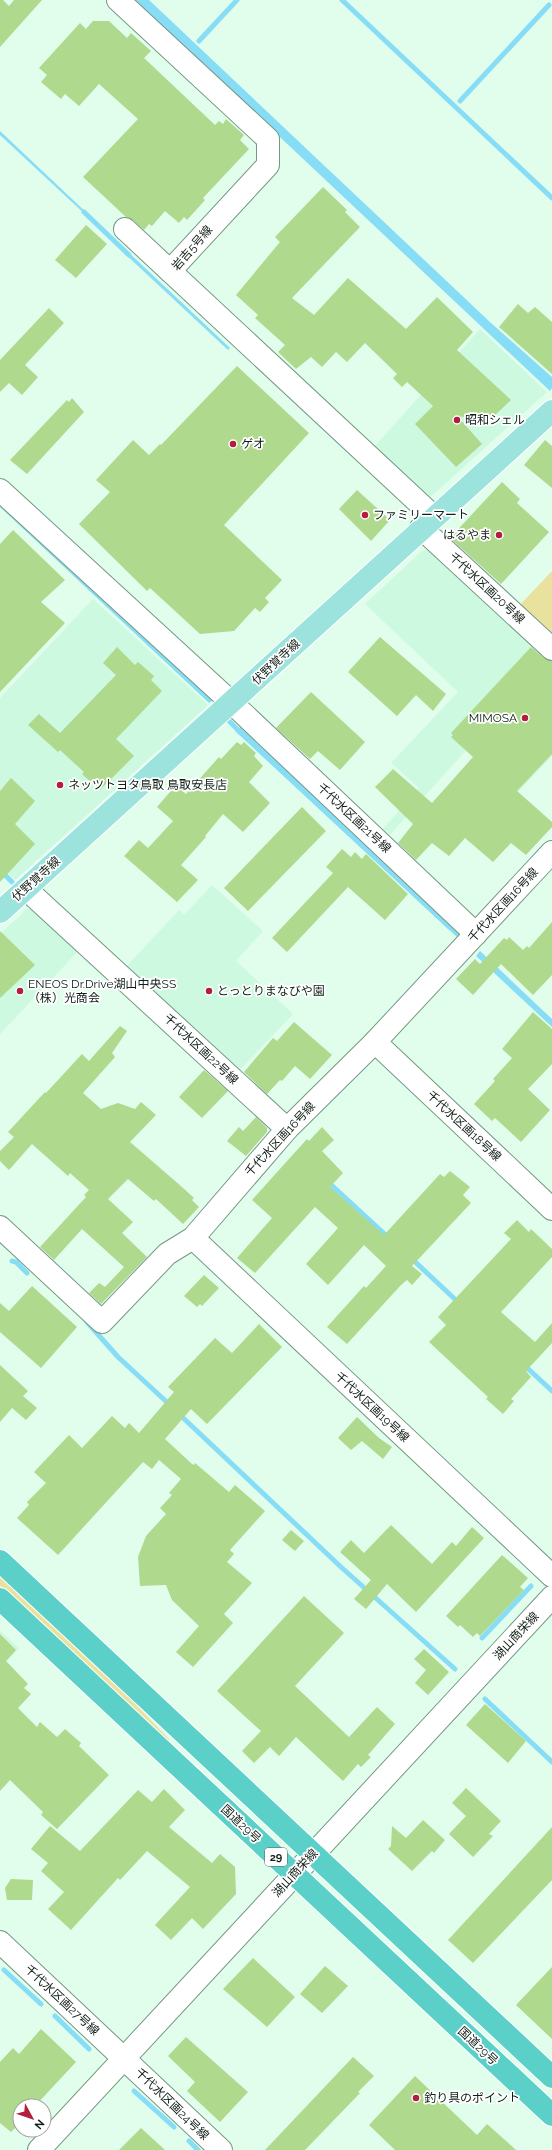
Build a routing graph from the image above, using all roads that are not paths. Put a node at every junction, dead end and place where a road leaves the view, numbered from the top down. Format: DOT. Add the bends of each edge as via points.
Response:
graph roads {
  1 [pos="118,0"];
  2 [pos="125,229"];
  3 [pos="170,270"];
  4 [pos="552,411"];
  5 [pos="0,490"];
  6 [pos="428,522"];
  7 [pos="552,649"];
  8 [pos="232,703"];
  9 [pos="552,852"];
  10 [pos="26,889"];
  11 [pos="0,912"];
  12 [pos="476,934"];
  13 [pos="375,1042"];
  14 [pos="287,1129"];
  15 [pos="552,1209"];
  16 [pos="0,1227"];
  17 [pos="193,1238"];
  18 [pos="0,1561"];
  19 [pos="552,1576"];
  20 [pos="552,1597"];
  21 [pos="0,1599"];
  22 [pos="313,1854"];
  23 [pos="294,1874"];
  24 [pos="0,1942"];
  25 [pos="124,2058"];
  26 [pos="552,2077"];
  27 [pos="552,2115"];
  28 [pos="39,2150"];
  29 [pos="220,2150"];
  1 -- 3 [label="street, 岩吉5号線" via="268,139 268,164"];
  2 -- 3 [label="street"];
  3 -- 6 [label="street, 岩吉5号線"];
  4 -- 6 [label="main road, 伏野覚寺線"];
  5 -- 8 [label="street, 千代水区画21号線"];
  6 -- 7 [label="street, 千代水区画20号線"];
  6 -- 8 [label="main road, 伏野覚寺線"];
  8 -- 10 [label="main road, 伏野覚寺線"];
  8 -- 12 [label="street, 千代水区画21号線"];
  9 -- 12 [label="street, 千代水区画16号線"];
  10 -- 11 [label="main road, 伏野覚寺線"];
  10 -- 14 [label="street, 千代水区画22号線"];
  12 -- 13 [label="street, 千代水区画16号線"];
  13 -- 14 [label="street, 千代水区画16号線"];
  13 -- 15 [label="street, 千代水区画18号線"];
  14 -- 17 [label="street, 千代水区画16号線"];
  16 -- 17 [label="street, 千代水区画16号線" via="102,1322 167,1254"];
  17 -- 19 [label="street, 千代水区画19号線"];
  18 -- 22 [label="highway, 29"];
  20 -- 22 [label="street, 湖山商栄線"];
  21 -- 23 [label="highway, 国道29号 / 29"];
  22 -- 23 [label="street, 湖山商栄線"];
  22 -- 26 [label="highway, 29"];
  23 -- 25 [label="street, 湖山商栄線"];
  23 -- 27 [label="highway, 国道29号 / 29"];
  24 -- 25 [label="street, 千代水区画27号線"];
  25 -- 28 [label="street, 湖山商栄線"];
  25 -- 29 [label="street, 千代水区画24号線"];
}
